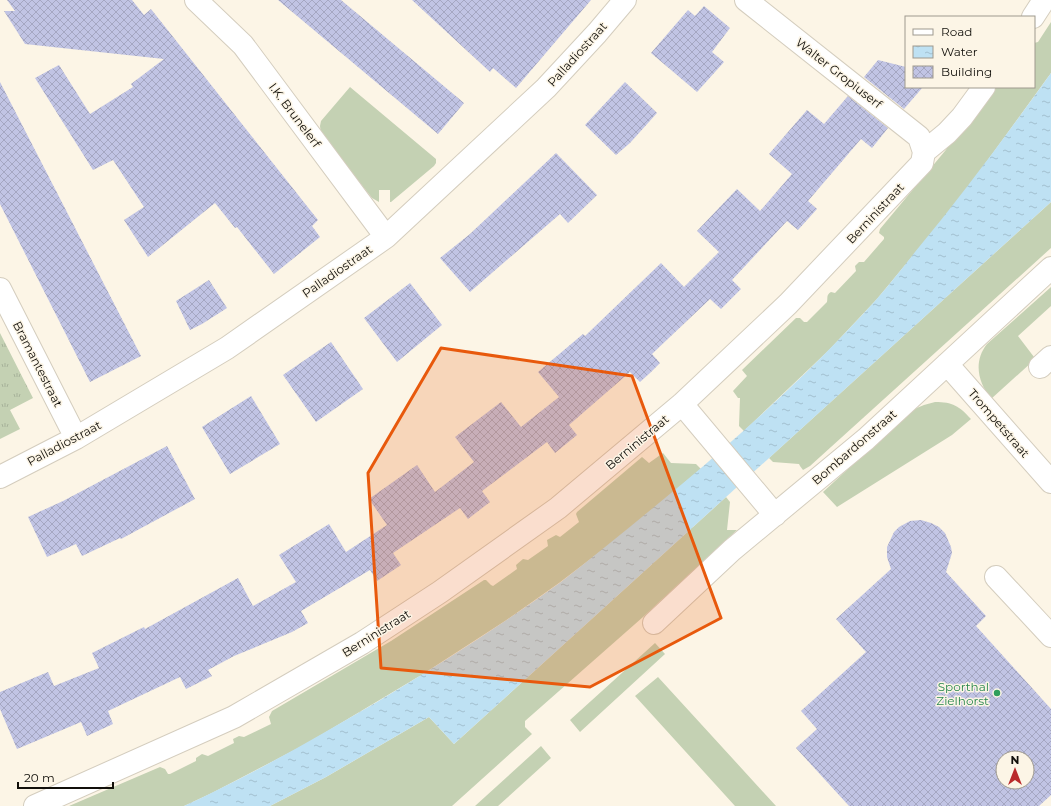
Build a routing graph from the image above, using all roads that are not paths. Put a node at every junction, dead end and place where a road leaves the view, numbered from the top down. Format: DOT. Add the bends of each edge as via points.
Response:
graph roads {
  1 [pos="196,0"];
  2 [pos="625,0"];
  3 [pos="746,0"];
  4 [pos="1044,0"];
  5 [pos="1034,16"];
  6 [pos="983,88"];
  7 [pos="924,152"];
  8 [pos="386,237"];
  9 [pos="1051,268"];
  10 [pos="0,289"];
  11 [pos="947,364"];
  12 [pos="682,404"];
  13 [pos="76,438"];
  14 [pos="0,477"];
  15 [pos="1051,482"];
  16 [pos="775,515"];
  17 [pos="996,577"];
  18 [pos="654,623"];
  19 [pos="1051,636"];
  20 [pos="35,806"];
  1 -- 8 [label="street, I.K. Brunelerf" via="243,45"];
  2 -- 8 [label="street, Palladiostraat" via="546,88"];
  3 -- 7 [label="street, Walter Gropiuserf" via="919,137"];
  4 -- 5 [label="street"];
  6 -- 7 [label="street" via="962,118"];
  7 -- 12 [label="street, Berninistraat" via="922,163 788,304"];
  8 -- 13 [label="street, Palladiostraat" via="227,348"];
  9 -- 11 [label="street, Bombardonstraat"];
  10 -- 13 [label="street, Bramantestraat"];
  11 -- 15 [label="street, Trompetstraat"];
  11 -- 16 [label="street, Bombardonstraat" via="866,439"];
  12 -- 16 [label="street"];
  12 -- 20 [label="street, Berninistraat" via="558,508 440,592 362,643 234,717"];
  13 -- 14 [label="street, Palladiostraat"];
  16 -- 18 [label="street, Bombardonstraat" via="732,550"];
  17 -- 19 [label="street"];
}
